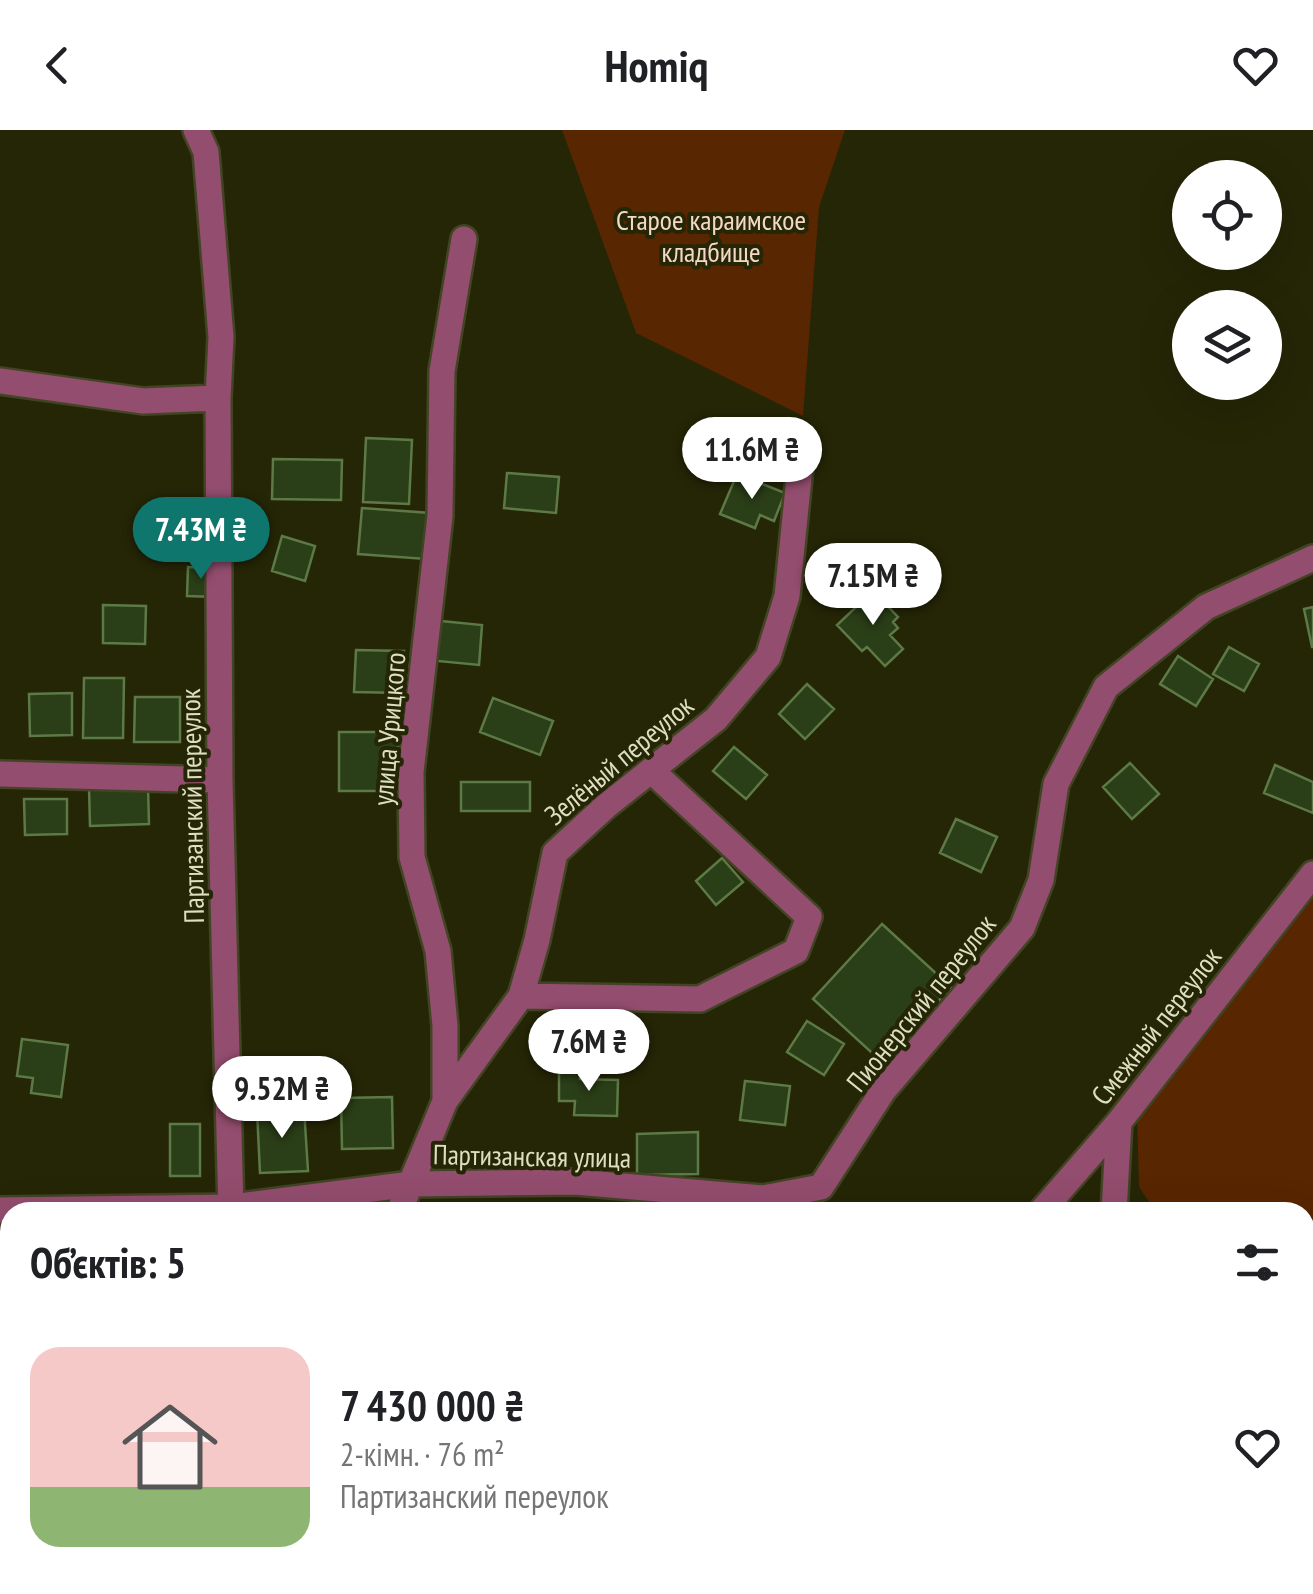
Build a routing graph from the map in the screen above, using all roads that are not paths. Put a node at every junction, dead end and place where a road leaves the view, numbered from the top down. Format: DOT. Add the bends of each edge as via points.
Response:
graph roads {
  1 [pos="196,130"];
  2 [pos="464,239"];
  3 [pos="0,381"];
  4 [pos="218,398"];
  5 [pos="800,458"];
  6 [pos="1313,558"];
  7 [pos="653,772"];
  8 [pos="0,774"];
  9 [pos="220,780"];
  10 [pos="1313,874"];
  11 [pos="521,996"];
  12 [pos="446,1101"];
  13 [pos="1120,1122"];
  14 [pos="410,1184"];
  15 [pos="763,1198"];
  16 [pos="232,1202"];
  17 [pos="287,1202"];
  18 [pos="403,1202"];
  19 [pos="1051,1202"];
  20 [pos="1115,1202"];
  1 -- 4 [label="street, Партизанский переулок" via="206,152 221,338"];
  2 -- 12 [label="street, улица Урицкого" via="442,372 440,516 411,772 412,856 438,951"];
  3 -- 4 [label="street" via="143,401"];
  4 -- 9 [label="street, Партизанский переулок"];
  5 -- 7 [label="street, Зелёный переулок" via="787,596 768,658 716,718"];
  6 -- 15 [label="street, Пионерский переулок" via="1206,607 1106,687 1056,784 1040,880 1022,928 883,1092 821,1187"];
  7 -- 11 [label="street, Зелёный переулок" via="555,853"];
  7 -- 11 [label="street" via="809,917 796,951 700,999"];
  8 -- 9 [label="street"];
  9 -- 16 [label="street, Партизанский переулок"];
  10 -- 13 [label="street, Смежный переулок"];
  11 -- 12 [label="street, Зелёный переулок"];
  12 -- 14 [label="street, улица Урицкого"];
  13 -- 19 [label="street, Смежный переулок"];
  13 -- 20 [label="street"];
  14 -- 15 [label="street, Партизанская улица" via="574,1182"];
  14 -- 17 [label="street, Партизанская улица"];
  14 -- 18 [label="street, улица Урицкого"];
}
